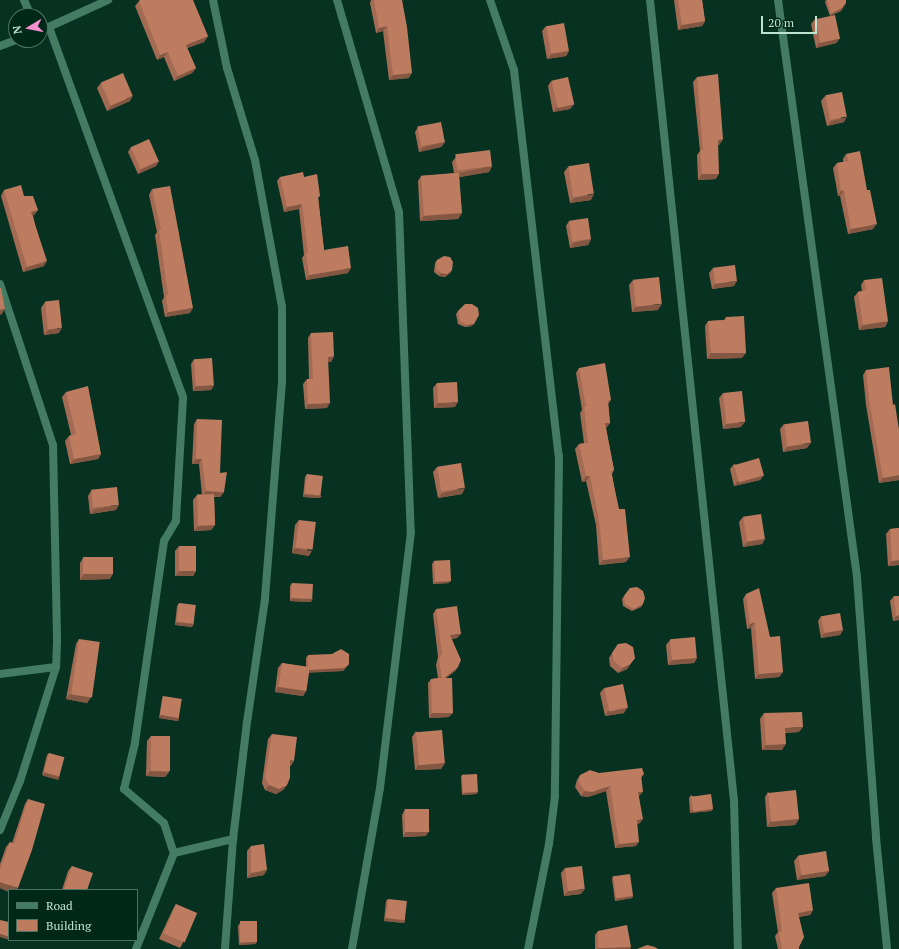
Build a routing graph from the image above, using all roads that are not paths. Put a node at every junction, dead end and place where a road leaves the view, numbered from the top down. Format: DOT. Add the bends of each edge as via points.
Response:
graph roads {
  1 [pos="108,0"];
  2 [pos="213,0"];
  3 [pos="337,0"];
  4 [pos="490,0"];
  5 [pos="650,0"];
  6 [pos="778,0"];
  7 [pos="49,27"];
  8 [pos="0,284"];
  9 [pos="56,667"];
  10 [pos="0,674"];
  11 [pos="0,830"];
  12 [pos="233,839"];
  13 [pos="174,853"];
  14 [pos="136,949"];
  15 [pos="225,949"];
  16 [pos="352,949"];
  17 [pos="528,949"];
  18 [pos="738,949"];
  19 [pos="887,949"];
  1 -- 7 [label="street"];
  2 -- 12 [label="street" via="227,68 255,160 282,307 282,382 265,599"];
  3 -- 16 [label="street" via="399,212 411,532 380,788"];
  4 -- 17 [label="street" via="514,70 559,456 555,796 550,844"];
  5 -- 18 [label="street" via="734,800"];
  6 -- 19 [label="street" via="858,577 876,838"];
  7 -- 13 [label="street" via="183,398 176,521 164,541 135,743 124,788 164,823"];
  8 -- 9 [label="street" via="53,445"];
  9 -- 10 [label="street"];
  9 -- 11 [label="street" via="20,782"];
  12 -- 13 [label="street"];
  12 -- 15 [label="street"];
  13 -- 14 [label="street"];
}
